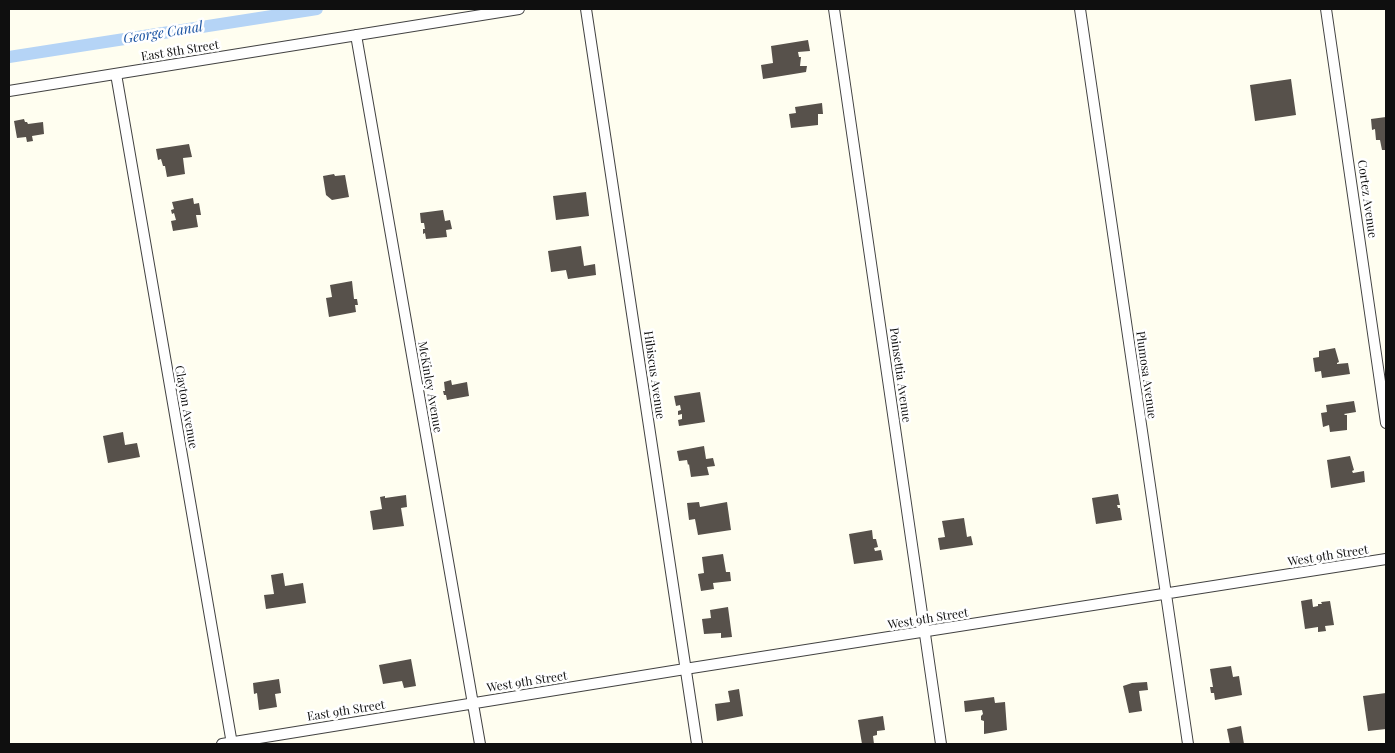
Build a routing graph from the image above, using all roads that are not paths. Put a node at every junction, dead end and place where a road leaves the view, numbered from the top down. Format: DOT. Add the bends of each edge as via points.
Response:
graph roads {
  1 [pos="519,9"];
  2 [pos="586,9"];
  3 [pos="834,9"];
  4 [pos="1080,9"];
  5 [pos="1326,9"];
  6 [pos="356,35"];
  7 [pos="116,74"];
  8 [pos="9,91"];
  9 [pos="1386,423"];
  10 [pos="1386,559"];
  11 [pos="1166,594"];
  12 [pos="924,632"];
  13 [pos="685,669"];
  14 [pos="473,703"];
  15 [pos="229,744"];
  16 [pos="480,744"];
  17 [pos="697,744"];
  18 [pos="941,744"];
  19 [pos="1188,744"];
  1 -- 6 [label="street, East 8th Street"];
  2 -- 13 [label="street, Hibiscus Avenue"];
  3 -- 12 [label="street, Poinsettia Avenue"];
  4 -- 11 [label="street, Plumosa Avenue"];
  5 -- 9 [label="street, Cortez Avenue"];
  6 -- 7 [label="street, East 8th Street"];
  6 -- 14 [label="street, McKinley Avenue"];
  7 -- 8 [label="street, East 8th Street"];
  7 -- 15 [label="street, Clayton Avenue"];
  10 -- 11 [label="street, West 9th Street"];
  11 -- 12 [label="street, West 9th Street"];
  11 -- 19 [label="street, Plumosa Avenue"];
  12 -- 13 [label="street, West 9th Street"];
  12 -- 18 [label="street, Poinsettia Avenue"];
  13 -- 14 [label="street, West 9th Street"];
  13 -- 17 [label="street, Hibiscus Avenue"];
  14 -- 15 [label="street, East 9th Street"];
  14 -- 16 [label="street, McKinley Avenue"];
}
